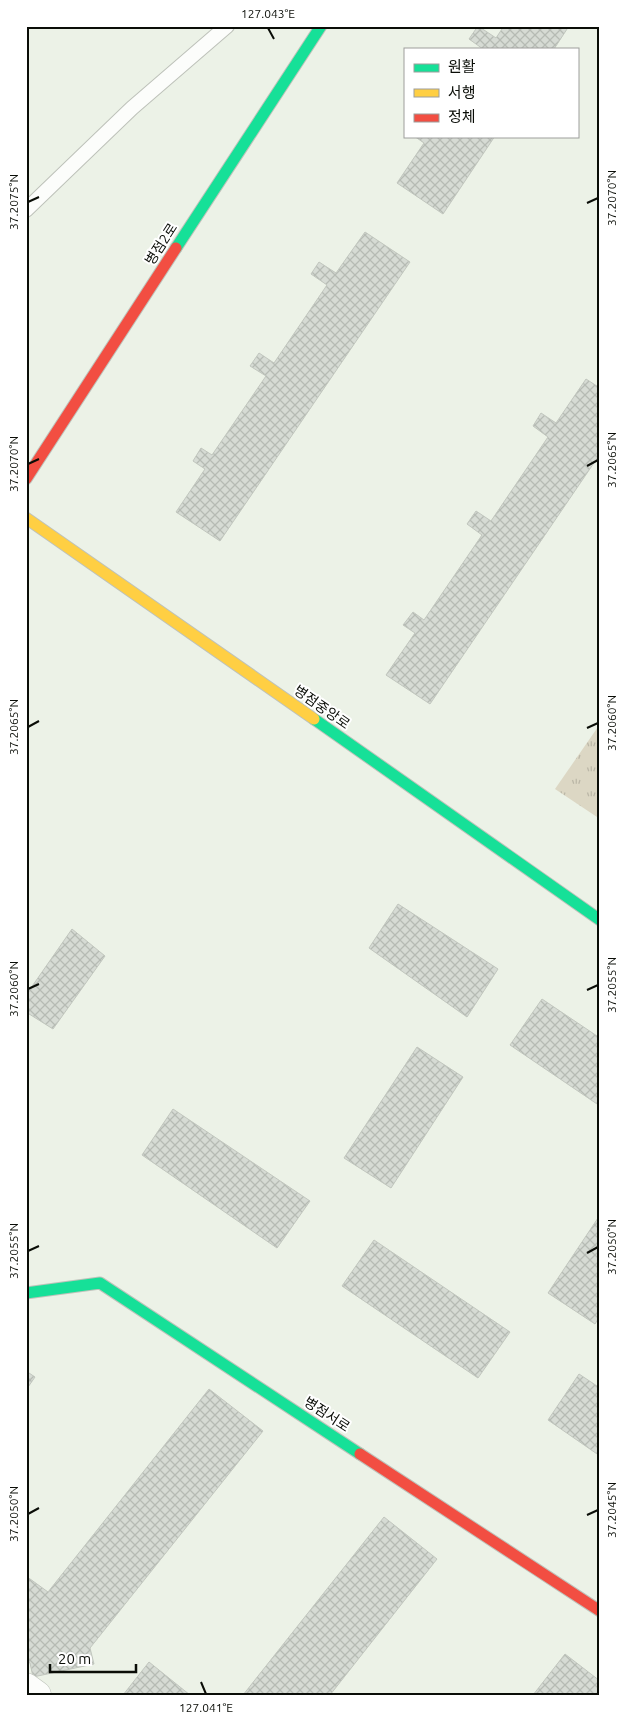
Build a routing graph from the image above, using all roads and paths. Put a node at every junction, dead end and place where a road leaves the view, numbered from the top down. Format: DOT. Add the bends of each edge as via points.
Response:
graph roads {
  1 [pos="227,26"];
  2 [pos="321,26"];
  3 [pos="26,210"];
  4 [pos="26,479"];
  5 [pos="26,518"];
  6 [pos="600,920"];
  7 [pos="26,1292"];
  8 [pos="600,1611"];
  9 [pos="26,1687"];
  10 [pos="37,1695"];
  1 -- 3 [label="lane" via="132,108"];
  2 -- 4 [label="street, 병점2로"];
  5 -- 6 [label="street, 병점중앙로"];
  7 -- 8 [label="street, 병점서로" via="100,1283"];
  9 -- 10 [label="street"];
}
